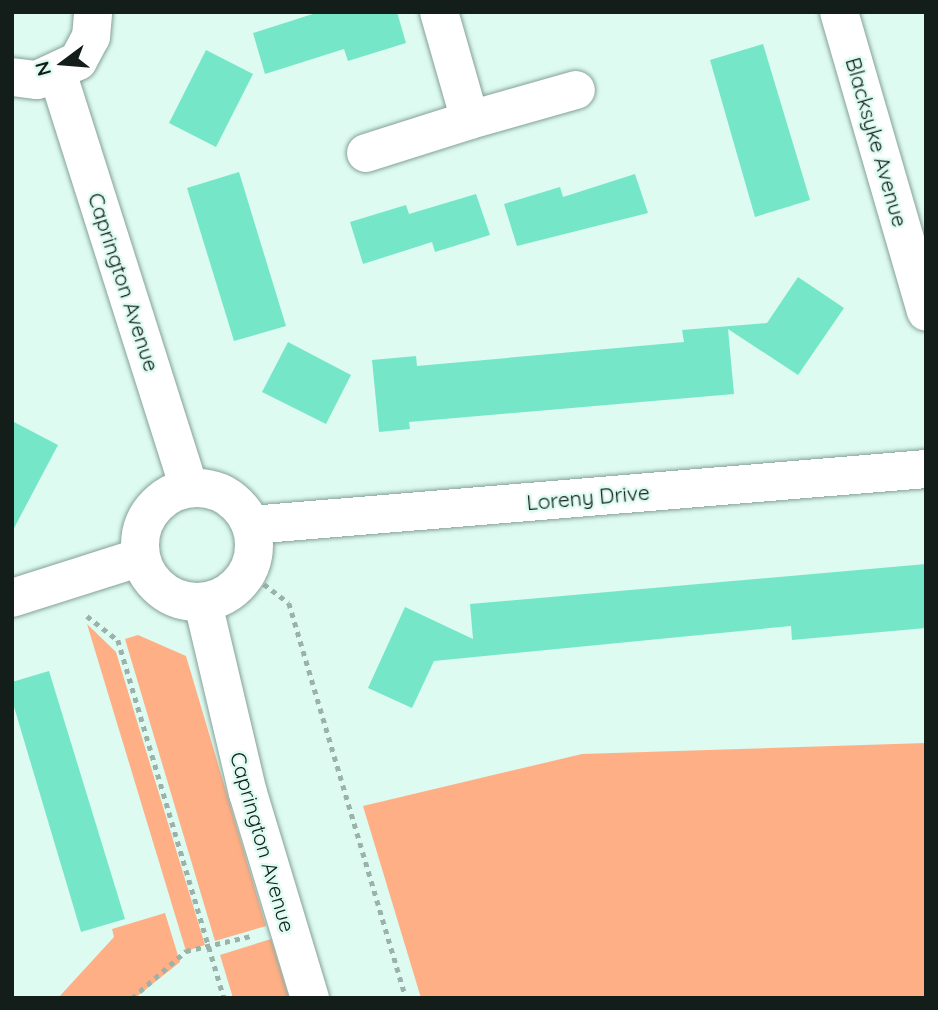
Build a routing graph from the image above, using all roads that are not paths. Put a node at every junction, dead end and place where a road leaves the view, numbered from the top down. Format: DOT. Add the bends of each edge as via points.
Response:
graph roads {
  1 [pos="93,12"];
  2 [pos="439,12"];
  3 [pos="839,12"];
  4 [pos="58,75"];
  5 [pos="12,77"];
  6 [pos="576,90"];
  7 [pos="470,120"];
  8 [pos="366,153"];
  9 [pos="926,312"];
  10 [pos="926,468"];
  11 [pos="189,488"];
  12 [pos="251,525"];
  13 [pos="141,557"];
  14 [pos="28,593"];
  15 [pos="203,603"];
  16 [pos="310,998"];
  1 -- 4 [label="street" via="91,37 78,61"];
  2 -- 7 [label="street"];
  3 -- 9 [label="street, Blacksyke Avenue"];
  4 -- 5 [label="street"];
  4 -- 11 [label="street, Caprington Avenue"];
  6 -- 7 [label="street"];
  7 -- 8 [label="street"];
  10 -- 12 [label="street, Loreny Drive"];
  11 -- 12 [label="street" via="228,497"];
  11 -- 13 [label="street" via="151,511"];
  12 -- 15 [label="street" via="248,572 237,587"];
  13 -- 14 [label="street"];
  13 -- 15 [label="street" via="153,583 170,596"];
  15 -- 16 [label="street, Caprington Avenue" via="286,924"];
}
